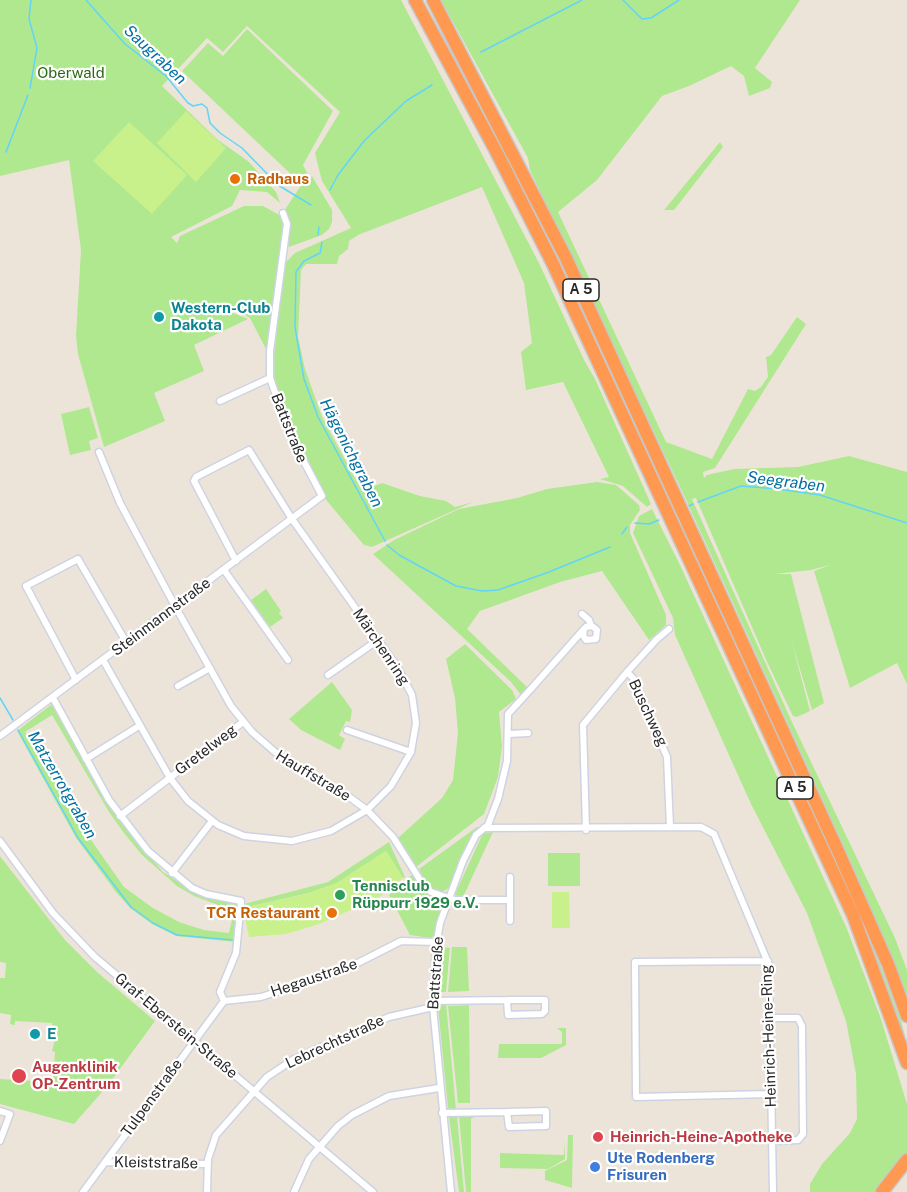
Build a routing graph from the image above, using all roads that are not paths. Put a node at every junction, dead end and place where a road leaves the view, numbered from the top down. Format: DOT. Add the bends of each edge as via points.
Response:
graph roads {
  1 [pos="415,0"];
  2 [pos="433,0"];
  3 [pos="283,213"];
  4 [pos="270,378"];
  5 [pos="220,400"];
  6 [pos="99,452"];
  7 [pos="322,496"];
  8 [pos="292,519"];
  9 [pos="236,561"];
  10 [pos="224,570"];
  11 [pos="176,606"];
  12 [pos="582,614"];
  13 [pos="669,629"];
  14 [pos="378,640"];
  15 [pos="126,642"];
  16 [pos="103,660"];
  17 [pos="288,660"];
  18 [pos="210,668"];
  19 [pos="627,672"];
  20 [pos="328,675"];
  21 [pos="76,680"];
  22 [pos="178,686"];
  23 [pos="53,698"];
  24 [pos="243,722"];
  25 [pos="140,726"];
  26 [pos="347,730"];
  27 [pos="528,733"];
  28 [pos="509,734"];
  29 [pos="0,736"];
  30 [pos="411,752"];
  31 [pos="86,759"];
  32 [pos="170,778"];
  33 [pos="367,810"];
  34 [pos="120,816"];
  35 [pos="212,821"];
  36 [pos="670,827"];
  37 [pos="484,828"];
  38 [pos="586,830"];
  39 [pos="0,841"];
  40 [pos="172,873"];
  41 [pos="510,877"];
  42 [pos="447,899"];
  43 [pos="510,900"];
  44 [pos="510,921"];
  45 [pos="436,942"];
  46 [pos="768,961"];
  47 [pos="507,1000"];
  48 [pos="224,1001"];
  49 [pos="433,1004"];
  50 [pos="907,1017"];
  51 [pos="771,1018"];
  52 [pos="194,1041"];
  53 [pos="907,1062"];
  54 [pos="439,1088"];
  55 [pos="253,1090"];
  56 [pos="772,1094"];
  57 [pos="0,1111"];
  58 [pos="507,1112"];
  59 [pos="442,1113"];
  60 [pos="772,1141"];
  61 [pos="0,1142"];
  62 [pos="319,1147"];
  63 [pos="907,1160"];
  64 [pos="105,1162"];
  65 [pos="208,1164"];
  66 [pos="83,1192"];
  67 [pos="207,1192"];
  68 [pos="294,1192"];
  69 [pos="373,1192"];
  70 [pos="451,1192"];
  71 [pos="773,1192"];
  72 [pos="882,1192"];
  1 -- 53 [label="highway, A 5" via="526,211 850,907"];
  2 -- 50 [label="highway, A 5" via="566,258 857,893"];
  3 -- 4 [label="street, Battstraße" via="287,224"];
  4 -- 5 [label="street"];
  4 -- 7 [label="street, Battstraße" via="289,433"];
  6 -- 11 [label="street, Hauffstraße" via="120,503"];
  7 -- 8 [label="street, Steinmannstraße"];
  8 -- 9 [label="street, Steinmannstraße"];
  8 -- 9 [label="street, Märchenring" via="249,450 196,477 195,485"];
  8 -- 14 [label="street, Märchenring"];
  9 -- 10 [label="street, Steinmannstraße"];
  10 -- 11 [label="street, Steinmannstraße"];
  10 -- 17 [label="street"];
  11 -- 15 [label="street, Steinmannstraße"];
  11 -- 18 [label="street, Hauffstraße"];
  12 -- 28 [label="street, Battstraße" via="589,620 587,628 507,714"];
  13 -- 19 [label="street"];
  14 -- 20 [label="street"];
  14 -- 30 [label="street, Märchenring" via="412,695 416,723"];
  15 -- 16 [label="street, Steinmannstraße"];
  15 -- 21 [label="street" via="78,559 27,585 26,590"];
  16 -- 21 [label="street, Steinmannstraße"];
  16 -- 25 [label="street, Märchenring"];
  18 -- 22 [label="street"];
  18 -- 24 [label="street, Hauffstraße"];
  19 -- 36 [label="street, Buschweg" via="668,757"];
  19 -- 38 [label="street" via="583,725"];
  21 -- 23 [label="street, Steinmannstraße"];
  23 -- 29 [label="street, Steinmannstraße"];
  23 -- 31 [label="street"];
  24 -- 32 [label="street, Gretelweg"];
  24 -- 33 [label="street, Hauffstraße" via="290,765"];
  25 -- 31 [label="street"];
  25 -- 32 [label="street, Märchenring"];
  26 -- 30 [label="street"];
  27 -- 28 [label="street"];
  28 -- 37 [label="street, Battstraße" via="503,786"];
  30 -- 33 [label="street, Märchenring" via="391,786"];
  31 -- 34 [label="street"];
  32 -- 34 [label="street, Gretelweg"];
  32 -- 35 [label="street, Märchenring" via="188,801"];
  33 -- 35 [label="street, Märchenring" via="331,831 292,841 244,836"];
  33 -- 42 [label="street, Hauffstraße" via="393,837 426,889"];
  34 -- 40 [label="street"];
  35 -- 40 [label="street"];
  36 -- 38 [label="street, Heinrich-Heine-Ring"];
  36 -- 46 [label="street, Heinrich-Heine-Ring" via="701,827 714,834"];
  37 -- 38 [label="street, Heinrich-Heine-Ring"];
  37 -- 42 [label="street, Battstraße" via="473,840"];
  39 -- 52 [label="street, Graf-Eberstein-Straße" via="66,929"];
  40 -- 48 [label="street, Tulpenstraße" via="206,894 241,901 236,953 220,992"];
  41 -- 43 [label="street"];
  42 -- 43 [label="street"];
  42 -- 45 [label="street, Battstraße"];
  43 -- 44 [label="street"];
  45 -- 48 [label="street, Hegaustraße" via="401,941 344,970 270,994"];
  45 -- 49 [label="street, Battstraße"];
  46 -- 51 [label="street, Heinrich-Heine-Ring"];
  46 -- 56 [label="street" via="635,962 636,1097"];
  47 -- 47 [label="street, Lebrechtstraße" via="545,1000 545,1011 508,1015"];
  47 -- 49 [label="street, Lebrechtstraße"];
  48 -- 52 [label="street, Tulpenstraße"];
  49 -- 54 [label="street, Battstraße"];
  49 -- 55 [label="street, Lebrechtstraße" via="399,1013 314,1050 283,1065"];
  51 -- 56 [label="street, Heinrich-Heine-Ring"];
  51 -- 60 [label="street" via="798,1018 802,1026 803,1134 798,1140"];
  52 -- 55 [label="street, Graf-Eberstein-Straße"];
  52 -- 64 [label="street, Tulpenstraße"];
  54 -- 59 [label="street, Battstraße"];
  54 -- 62 [label="street" via="409,1090 373,1102 344,1121"];
  55 -- 62 [label="street, Graf-Eberstein-Straße"];
  55 -- 65 [label="street, Lebrechtstraße" via="216,1135"];
  56 -- 60 [label="street, Heinrich-Heine-Ring"];
  57 -- 61 [label="street" via="10,1114"];
  58 -- 58 [label="street" via="509,1127 546,1126 546,1111"];
  58 -- 59 [label="street"];
  59 -- 70 [label="street, Battstraße"];
  60 -- 71 [label="street, Heinrich-Heine-Ring"];
  62 -- 68 [label="street" via="301,1172"];
  62 -- 69 [label="street, Graf-Eberstein-Straße"];
  63 -- 72 [label="highway"];
  64 -- 65 [label="street, Kleiststraße"];
  64 -- 66 [label="street, Tulpenstraße"];
  65 -- 67 [label="street, Lebrechtstraße"];
}
